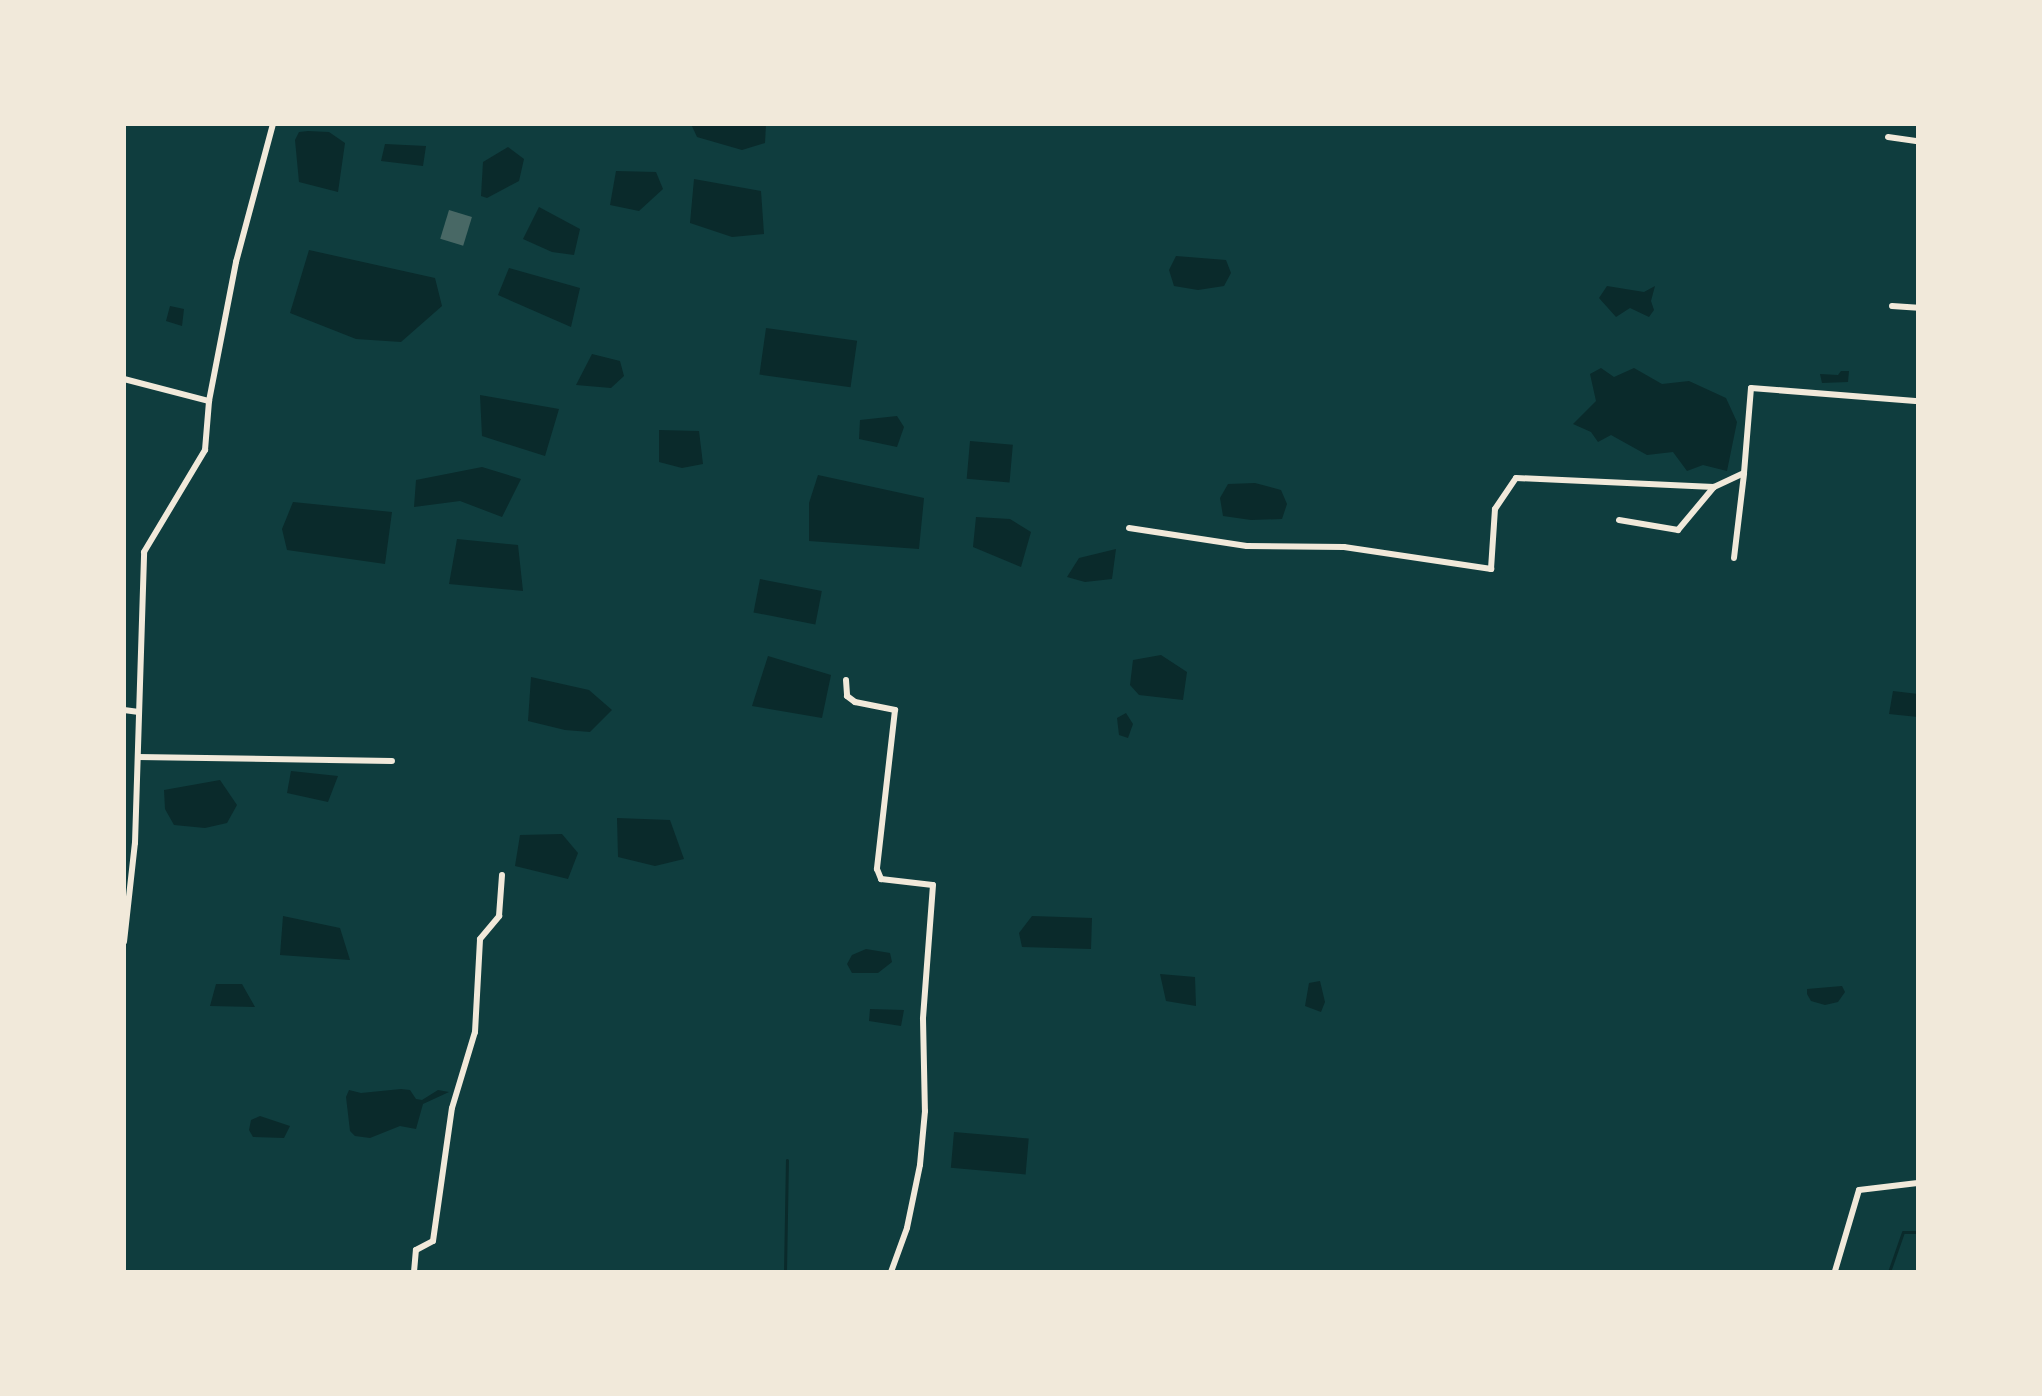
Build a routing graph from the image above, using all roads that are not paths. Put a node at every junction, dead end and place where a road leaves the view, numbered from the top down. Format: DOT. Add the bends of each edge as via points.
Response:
graph roads {
  1 [pos="273,124"];
  2 [pos="1888,137"];
  3 [pos="1918,141"];
  4 [pos="1892,306"];
  5 [pos="1918,308"];
  6 [pos="124,379"];
  7 [pos="209,401"];
  8 [pos="1918,401"];
  9 [pos="1744,473"];
  10 [pos="1714,487"];
  11 [pos="1619,520"];
  12 [pos="1129,528"];
  13 [pos="1734,558"];
  14 [pos="846,680"];
  15 [pos="124,710"];
  16 [pos="139,712"];
  17 [pos="138,757"];
  18 [pos="392,761"];
  19 [pos="502,875"];
  20 [pos="124,942"];
  21 [pos="1918,1183"];
  22 [pos="1835,1271"];
  23 [pos="414,1272"];
  24 [pos="891,1272"];
  1 -- 7 [label="street" via="236,262"];
  2 -- 3 [label="street"];
  4 -- 5 [label="street"];
  6 -- 7 [label="street"];
  7 -- 16 [label="street" via="205,450 144,552"];
  8 -- 9 [label="street" via="1751,388"];
  9 -- 10 [label="street"];
  9 -- 13 [label="street"];
  10 -- 11 [label="street" via="1678,530"];
  10 -- 12 [label="street" via="1516,478 1495,509 1491,569 1344,547 1247,546"];
  14 -- 24 [label="street" via="847,696 855,702 895,710 877,869 881,879 933,885 920,1165"];
  15 -- 16 [label="street"];
  16 -- 17 [label="street"];
  17 -- 18 [label="street"];
  17 -- 20 [label="street"];
  19 -- 23 [label="street" via="499,916 480,939 475,1032 452,1108 433,1241 416,1250"];
  21 -- 22 [label="street" via="1859,1190"];
}
